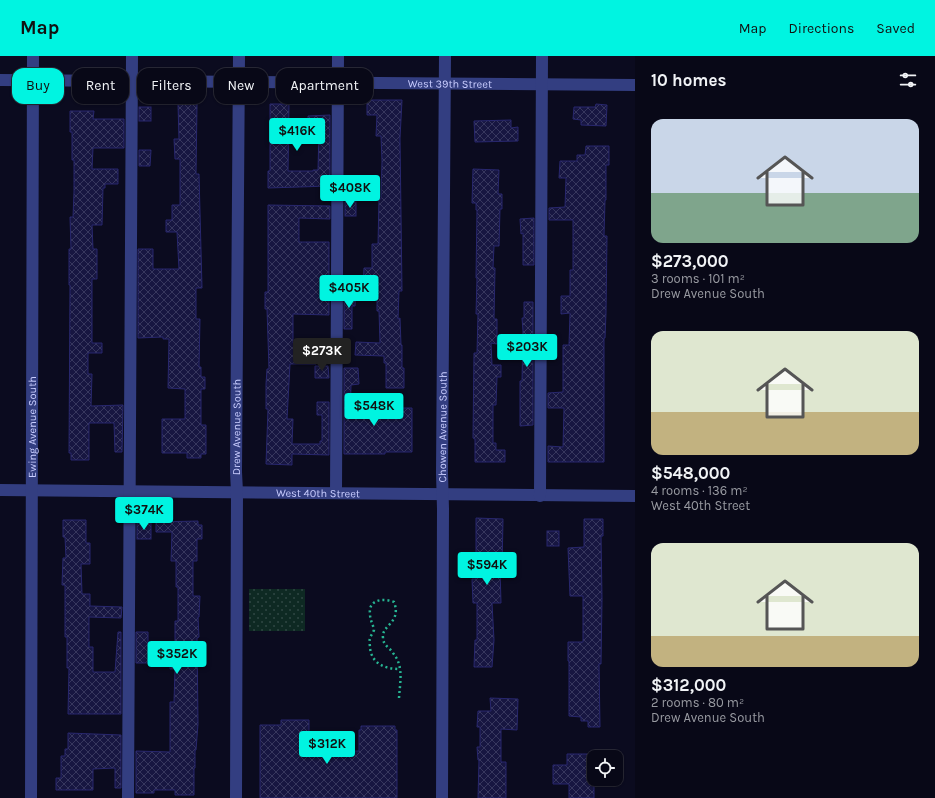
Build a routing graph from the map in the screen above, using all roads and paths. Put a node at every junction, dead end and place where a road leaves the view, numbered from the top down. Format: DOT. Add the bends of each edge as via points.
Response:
graph roads {
  1 [pos="33,56"];
  2 [pos="132,56"];
  3 [pos="239,56"];
  4 [pos="338,56"];
  5 [pos="445,56"];
  6 [pos="542,56"];
  7 [pos="33,68"];
  8 [pos="239,68"];
  9 [pos="338,68"];
  10 [pos="0,80"];
  11 [pos="12,80"];
  12 [pos="64,80"];
  13 [pos="132,80"];
  14 [pos="214,81"];
  15 [pos="373,83"];
  16 [pos="445,84"];
  17 [pos="542,84"];
  18 [pos="635,85"];
  19 [pos="33,104"];
  20 [pos="238,104"];
  21 [pos="338,104"];
  22 [pos="0,490"];
  23 [pos="31,490"];
  24 [pos="129,491"];
  25 [pos="237,492"];
  26 [pos="336,493"];
  27 [pos="443,495"];
  28 [pos="540,496"];
  29 [pos="635,496"];
  30 [pos="400,669"];
  31 [pos="399,698"];
  32 [pos="31,798"];
  33 [pos="128,798"];
  34 [pos="236,798"];
  35 [pos="442,798"];
  1 -- 7 [label="street, Ewing Avenue South"];
  2 -- 13 [label="street"];
  3 -- 8 [label="street, Drew Avenue South"];
  4 -- 9 [label="street"];
  5 -- 16 [label="street, Chowen Avenue South"];
  6 -- 17 [label="street"];
  10 -- 11 [label="street, West 39th Street"];
  12 -- 13 [label="street, West 39th Street"];
  13 -- 14 [label="street, West 39th Street"];
  13 -- 24 [label="street"];
  15 -- 16 [label="street, West 39th Street"];
  16 -- 17 [label="street, West 39th Street"];
  16 -- 27 [label="street, Chowen Avenue South"];
  17 -- 18 [label="street, West 39th Street"];
  17 -- 28 [label="street"];
  19 -- 23 [label="street, Ewing Avenue South"];
  20 -- 25 [label="street, Drew Avenue South"];
  21 -- 26 [label="street"];
  22 -- 23 [label="street, West 40th Street"];
  23 -- 24 [label="street, West 40th Street"];
  23 -- 32 [label="street, Ewing Avenue South"];
  24 -- 25 [label="street, West 40th Street"];
  24 -- 33 [label="street"];
  25 -- 26 [label="street, West 40th Street"];
  25 -- 34 [label="street, Drew Avenue South"];
  26 -- 27 [label="street, West 40th Street"];
  27 -- 28 [label="street, West 40th Street"];
  27 -- 35 [label="street, Chowen Avenue South"];
  28 -- 29 [label="street, West 40th Street"];
  30 -- 30 [label="path" via="393,652 382,637 383,632 395,619 397,609 394,602 380,599 375,601 370,613 374,630 370,638 371,656 375,662 383,666"];
  30 -- 31 [label="path"];
}
